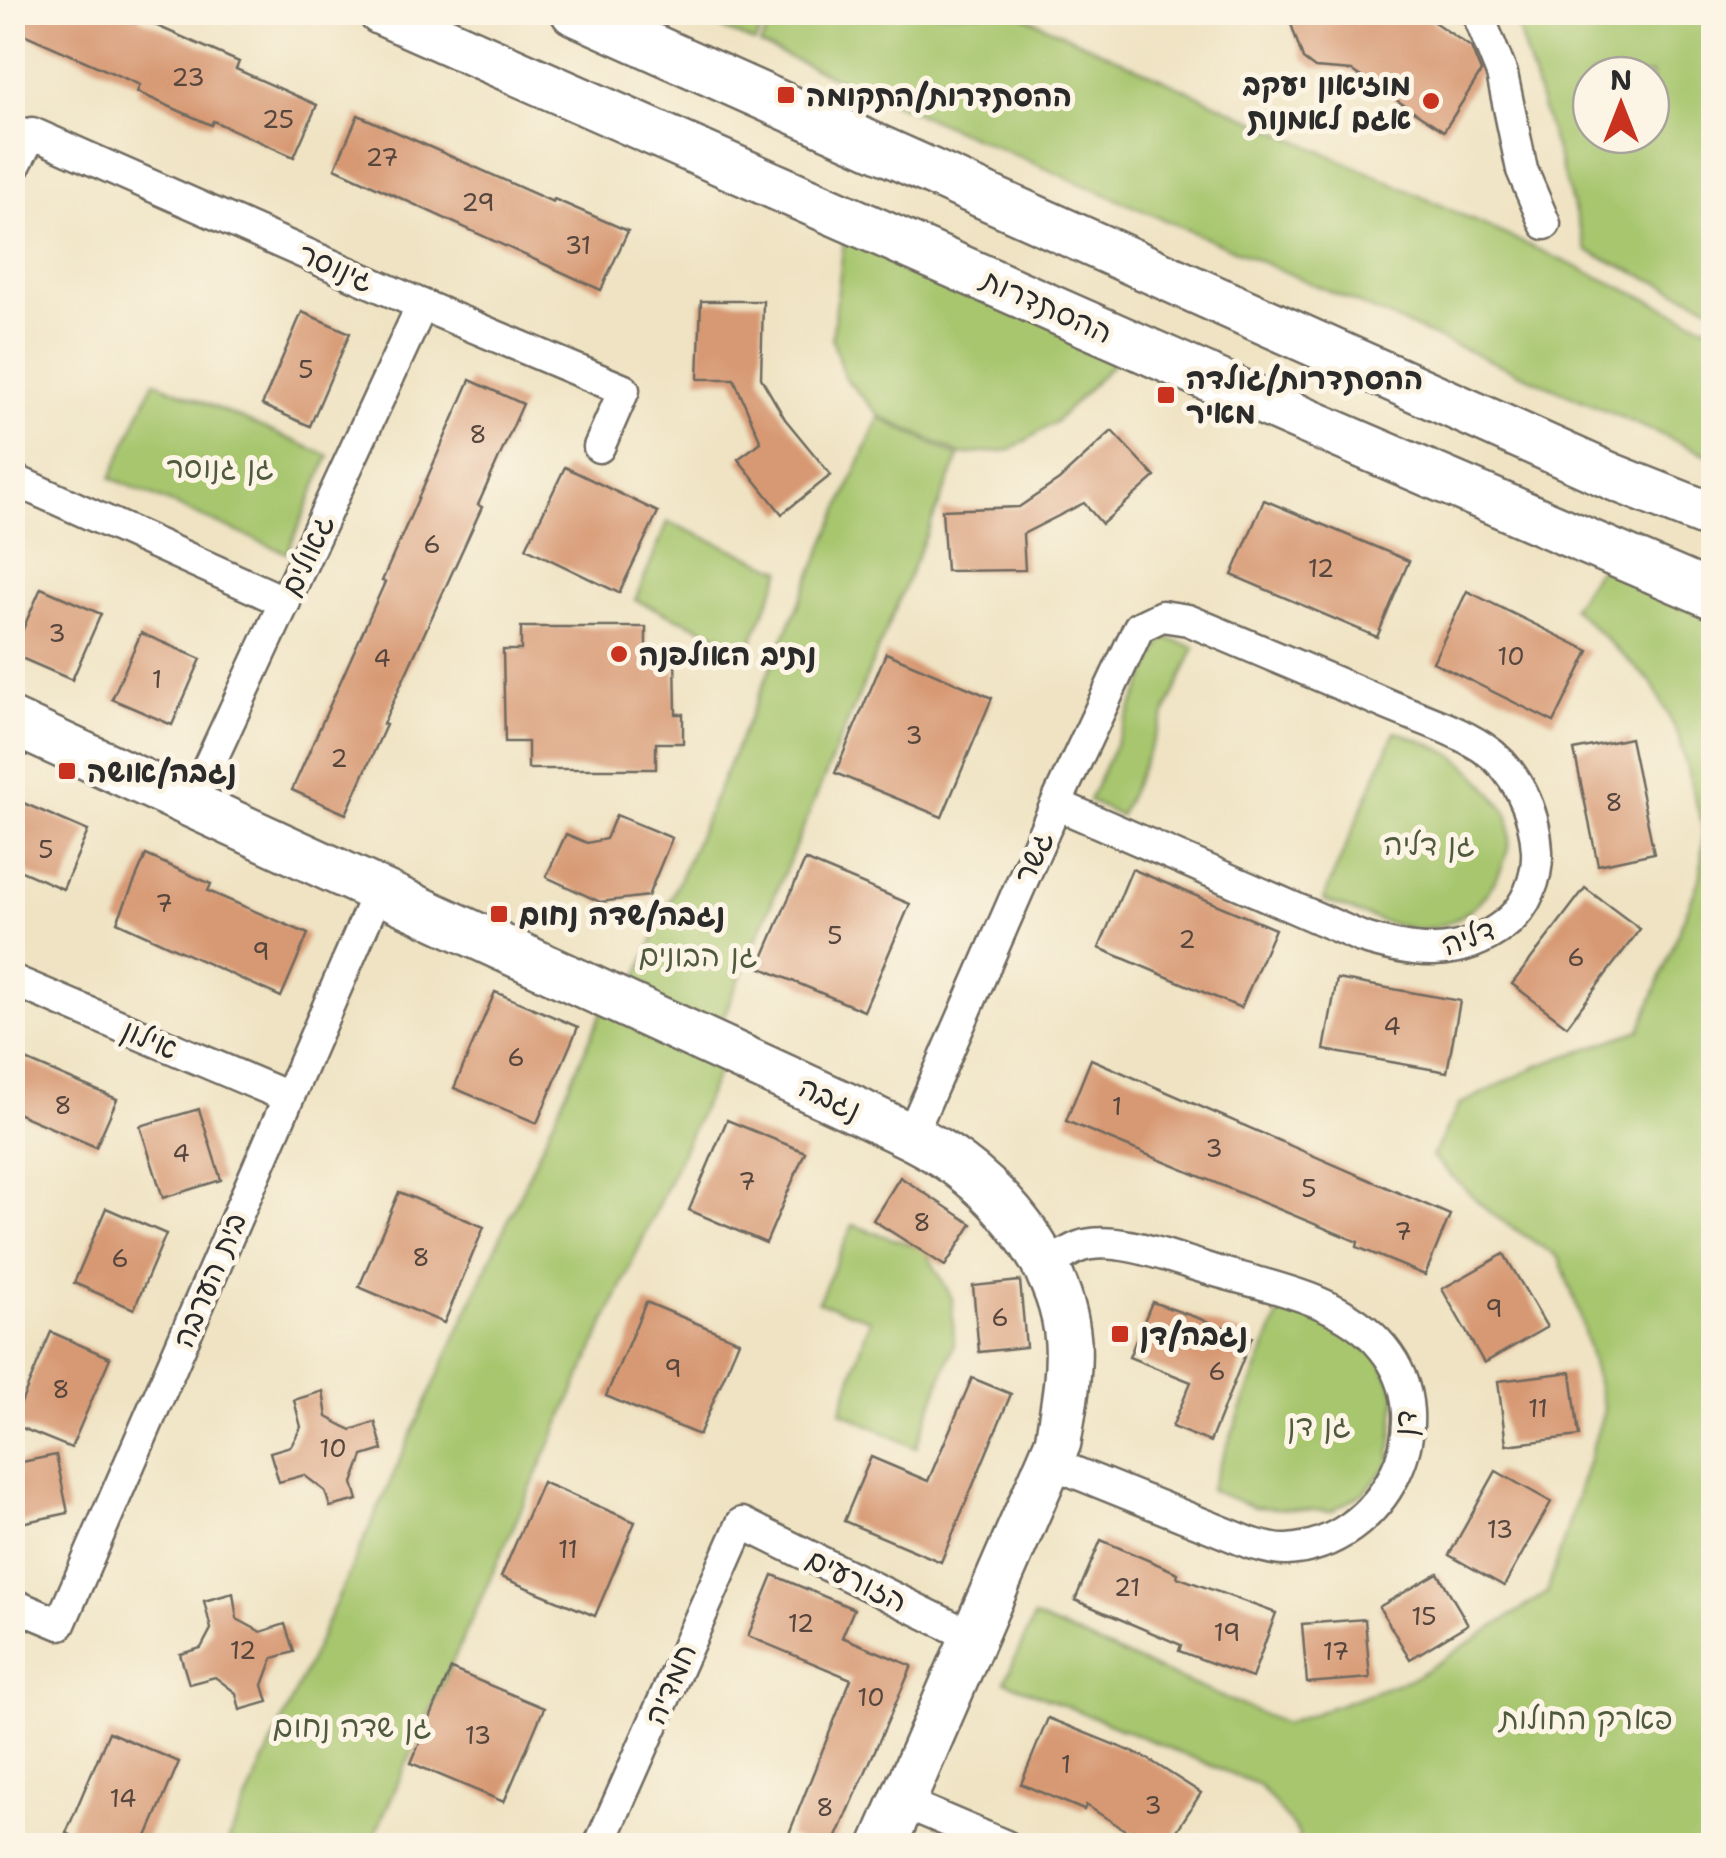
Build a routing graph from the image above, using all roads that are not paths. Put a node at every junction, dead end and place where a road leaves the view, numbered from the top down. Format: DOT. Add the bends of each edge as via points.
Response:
graph roads {
  1 [pos="382,12"];
  2 [pos="574,12"];
  3 [pos="1477,12"];
  4 [pos="12,171"];
  5 [pos="1545,224"];
  6 [pos="422,305"];
  7 [pos="599,447"];
  8 [pos="12,479"];
  9 [pos="1714,517"];
  10 [pos="1714,596"];
  11 [pos="285,602"];
  12 [pos="1188,620"];
  13 [pos="12,722"];
  14 [pos="191,804"];
  15 [pos="1056,804"];
  16 [pos="379,889"];
  17 [pos="12,980"];
  18 [pos="288,1097"];
  19 [pos="910,1138"];
  20 [pos="1047,1266"];
  21 [pos="1049,1462"];
  22 [pos="742,1522"];
  23 [pos="12,1604"];
  24 [pos="972,1637"];
  25 [pos="903,1802"];
  26 [pos="599,1846"];
  27 [pos="884,1846"];
  28 [pos="1006,1846"];
  1 -- 10 [label="main road, ההסתדרות"];
  2 -- 9 [label="main road"];
  3 -- 5 [label="street" via="1502,74 1522,170"];
  4 -- 6 [label="street, גינוסר" via="32,133"];
  6 -- 7 [label="street, גינוסר" via="624,390"];
  6 -- 11 [label="street, גאולים"];
  8 -- 11 [label="street"];
  11 -- 14 [label="street, גאולים"];
  12 -- 15 [label="street, גשר" via="1162,616 1139,627"];
  12 -- 15 [label="street, דליה" via="1483,748 1520,788 1532,817 1537,872 1520,908 1490,936 1462,946 1396,948"];
  13 -- 14 [label="main road, נגבה"];
  14 -- 16 [label="main road, נגבה"];
  15 -- 19 [label="street, גשר"];
  16 -- 18 [label="street, בית הערבה"];
  16 -- 19 [label="main road, נגבה"];
  17 -- 18 [label="street, אילון"];
  18 -- 23 [label="street, בית הערבה" via="60,1624"];
  19 -- 20 [label="main road, נגבה" via="958,1164 1022,1228"];
  20 -- 21 [label="main road, נגבה" via="1068,1342 1067,1387"];
  20 -- 21 [label="street, דן" via="1081,1246 1122,1245 1323,1304 1382,1346 1405,1386 1409,1413 1394,1478 1365,1518 1330,1540 1283,1550 1250,1543"];
  21 -- 24 [label="main road, נגבה"];
  22 -- 24 [label="street, הזורעים"];
  22 -- 26 [label="street, חמדיה"];
  24 -- 25 [label="main road, נגבה"];
  25 -- 27 [label="main road, נגבה"];
  25 -- 28 [label="street"];
}
